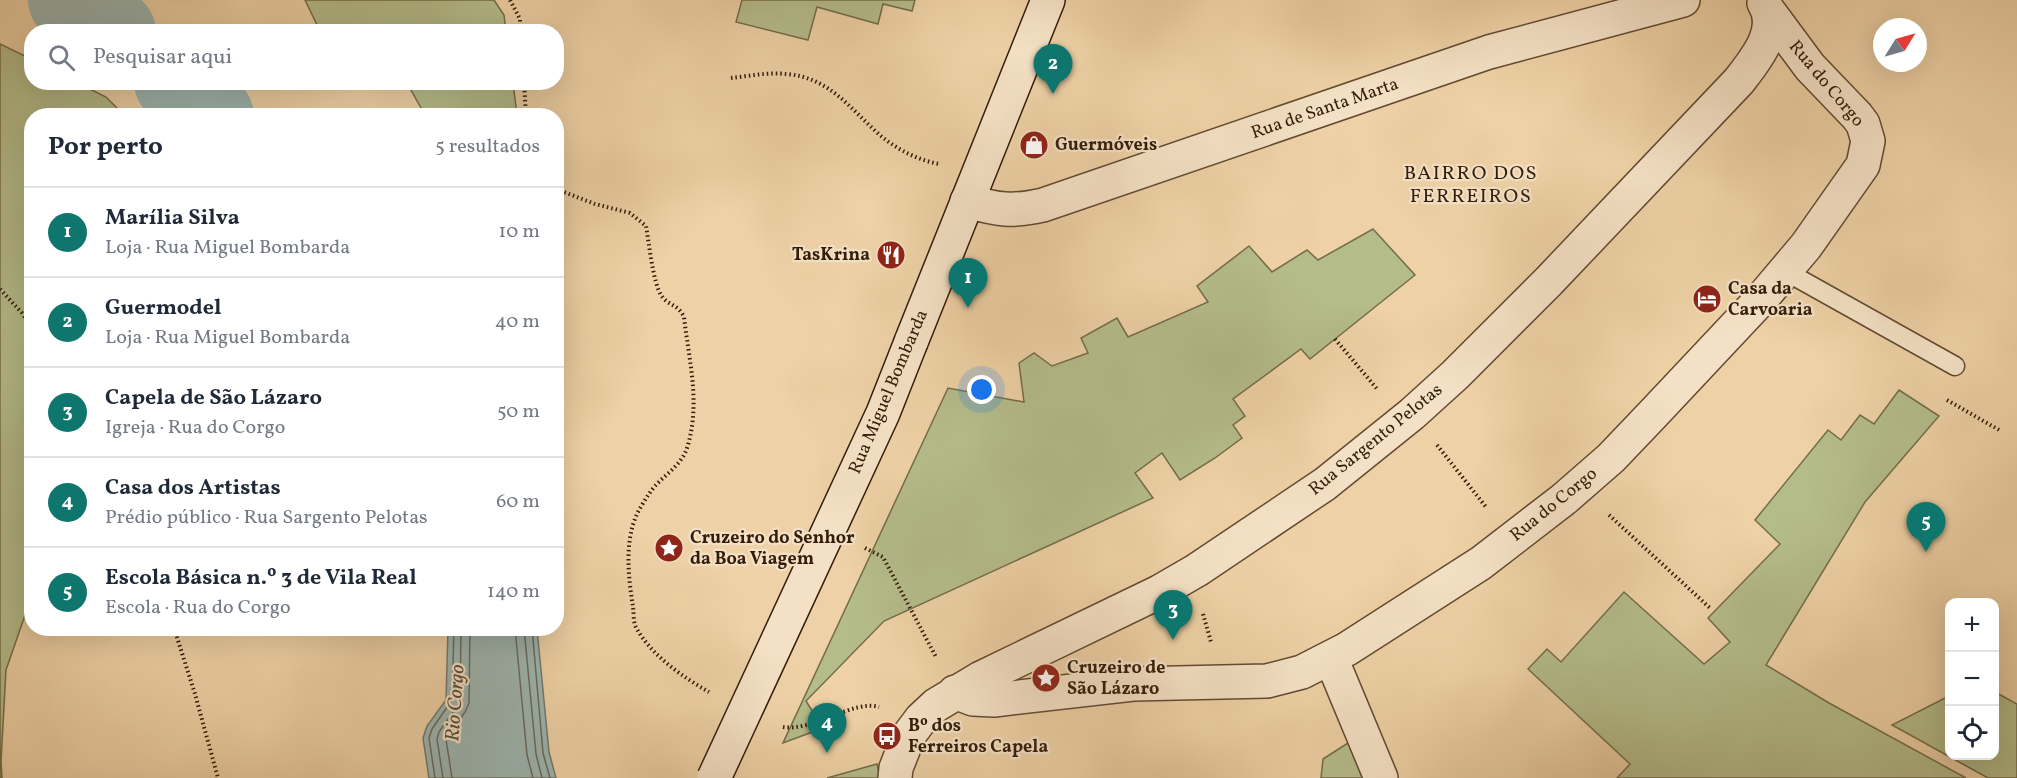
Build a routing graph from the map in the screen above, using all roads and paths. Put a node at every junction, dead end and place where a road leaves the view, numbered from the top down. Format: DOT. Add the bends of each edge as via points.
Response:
graph roads {
  1 [pos="510,0"];
  2 [pos="1048,0"];
  3 [pos="1683,0"];
  4 [pos="1764,3"];
  5 [pos="520,24"];
  6 [pos="730,78"];
  7 [pos="524,90"];
  8 [pos="526,108"];
  9 [pos="944,165"];
  10 [pos="564,192"];
  11 [pos="967,201"];
  12 [pos="1785,271"];
  13 [pos="0,290"];
  14 [pos="24,316"];
  15 [pos="1335,339"];
  16 [pos="1955,366"];
  17 [pos="1408,417"];
  18 [pos="1579,487"];
  19 [pos="1513,540"];
  20 [pos="858,544"];
  21 [pos="1190,574"];
  22 [pos="1710,608"];
  23 [pos="177,636"];
  24 [pos="933,651"];
  25 [pos="1331,657"];
  26 [pos="1224,682"];
  27 [pos="955,692"];
  28 [pos="715,696"];
  29 [pos="778,726"];
  30 [pos="909,735"];
  31 [pos="218,778"];
  32 [pos="714,778"];
  33 [pos="896,778"];
  34 [pos="1381,778"];
  1 -- 5 [label="path"];
  2 -- 11 [label="street, Rua Miguel Bombarda"];
  3 -- 11 [label="street, Rua de Santa Marta" via="1489,52 1043,205 1013,211"];
  4 -- 12 [label="street, Rua do Corgo" via="1810,68 1857,116 1868,141 1863,165"];
  4 -- 17 [label="street, Rua Sargento Pelotas" via="1770,18 1769,31 1739,81 1549,281"];
  6 -- 9 [label="path" via="788,74 816,82 837,94 897,147 917,158"];
  7 -- 8 [label="path"];
  10 -- 28 [label="path" via="630,213 646,226 659,293 680,308 684,317 695,386 694,416 687,450 640,507 631,530 630,593 636,628 653,650 688,680"];
  11 -- 32 [label="street, Rua Miguel Bombarda, bridge" via="883,413"];
  12 -- 16 [label="lane"];
  12 -- 18 [label="street, Rua do Corgo" via="1653,414"];
  13 -- 14 [label="path"];
  15 -- 17 [label="path"];
  17 -- 19 [label="path"];
  17 -- 21 [label="street, Rua Sargento Pelotas" via="1324,484"];
  18 -- 19 [label="street, Rua do Corgo"];
  18 -- 22 [label="path"];
  19 -- 25 [label="street, Rua do Corgo"];
  20 -- 24 [label="path" via="883,557"];
  21 -- 26 [label="path"];
  21 -- 27 [label="street, Rua Sargento Pelotas"];
  23 -- 31 [label="path"];
  25 -- 26 [label="street, Rua do Corgo" via="1286,678"];
  25 -- 34 [label="street"];
  26 -- 27 [label="street, Rua do Corgo" via="1133,684 994,700 973,699"];
  27 -- 30 [label="street, Rua Sargento Pelotas" via="921,719"];
  29 -- 30 [label="path" via="800,727 871,705 892,715"];
  30 -- 33 [label="street, Rua Sargento Pelotas"];
}
